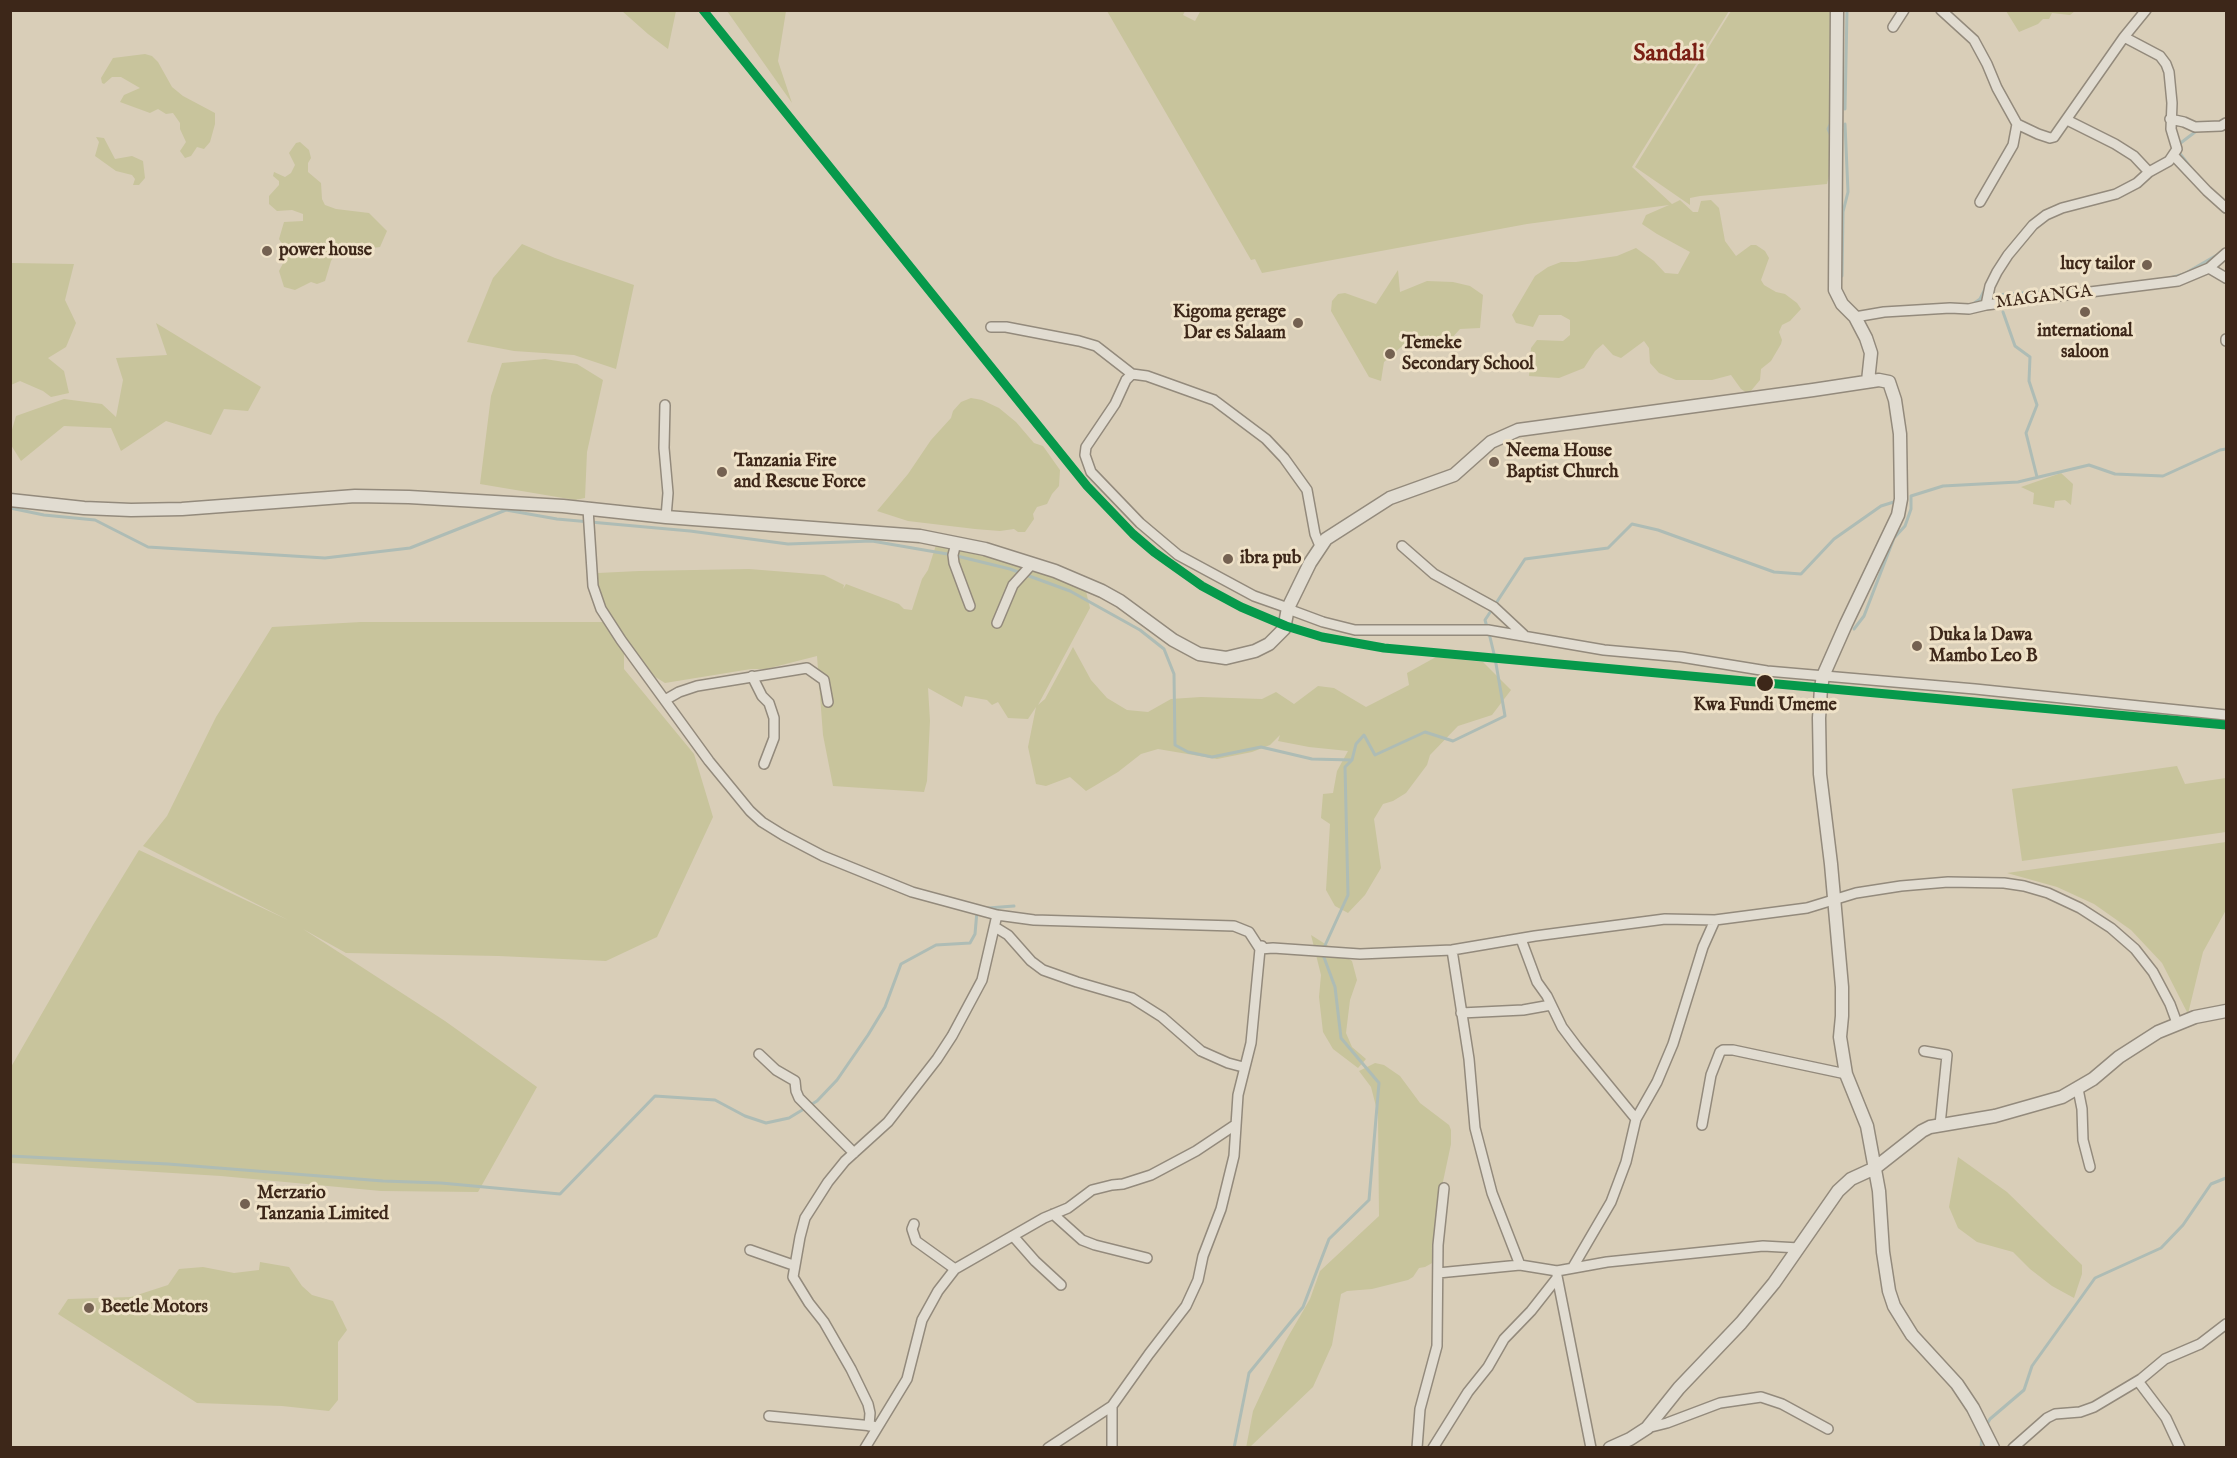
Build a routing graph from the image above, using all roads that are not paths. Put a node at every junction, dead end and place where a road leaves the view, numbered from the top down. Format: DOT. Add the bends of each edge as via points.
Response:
graph roads {
  1 [pos="1837,10"];
  2 [pos="1904,10"];
  3 [pos="1941,10"];
  4 [pos="2146,10"];
  5 [pos="1893,27"];
  6 [pos="2124,37"];
  7 [pos="2170,119"];
  8 [pos="2067,120"];
  9 [pos="2226,123"];
  10 [pos="2017,124"];
  11 [pos="2173,156"];
  12 [pos="2149,172"];
  13 [pos="1980,202"];
  14 [pos="2226,208"];
  15 [pos="2226,253"];
  16 [pos="2209,268"];
  17 [pos="2226,278"];
  18 [pos="1986,305"];
  19 [pos="1855,317"];
  20 [pos="991,327"];
  21 [pos="1132,374"];
  22 [pos="1868,381"];
  23 [pos="665,405"];
  24 [pos="10,500"];
  25 [pos="588,509"];
  26 [pos="666,517"];
  27 [pos="956,543"];
  28 [pos="1320,546"];
  29 [pos="1402,546"];
  30 [pos="1032,564"];
  31 [pos="970,606"];
  32 [pos="1288,608"];
  33 [pos="997,623"];
  34 [pos="1526,637"];
  35 [pos="752,676"];
  36 [pos="1824,676"];
  37 [pos="665,700"];
  38 [pos="828,702"];
  39 [pos="2226,715"];
  40 [pos="764,764"];
  41 [pos="1834,901"];
  42 [pos="997,915"];
  43 [pos="1715,920"];
  44 [pos="995,927"];
  45 [pos="1521,939"];
  46 [pos="1262,946"];
  47 [pos="1452,950"];
  48 [pos="1551,1005"];
  49 [pos="2226,1011"];
  50 [pos="1461,1013"];
  51 [pos="2177,1023"];
  52 [pos="1923,1051"];
  53 [pos="759,1054"];
  54 [pos="1243,1067"];
  55 [pos="1846,1074"];
  56 [pos="2078,1089"];
  57 [pos="1636,1119"];
  58 [pos="1235,1125"];
  59 [pos="1702,1125"];
  60 [pos="1940,1125"];
  61 [pos="854,1153"];
  62 [pos="2090,1167"];
  63 [pos="1875,1168"];
  64 [pos="1444,1188"];
  65 [pos="1053,1214"];
  66 [pos="914,1224"];
  67 [pos="1013,1236"];
  68 [pos="1799,1248"];
  69 [pos="750,1250"];
  70 [pos="1148,1258"];
  71 [pos="794,1265"];
  72 [pos="1520,1265"];
  73 [pos="1573,1267"];
  74 [pos="955,1269"];
  75 [pos="1438,1273"];
  76 [pos="1557,1275"];
  77 [pos="1061,1285"];
  78 [pos="2226,1324"];
  79 [pos="2138,1381"];
  80 [pos="1112,1406"];
  81 [pos="769,1416"];
  82 [pos="874,1426"];
  83 [pos="1647,1428"];
  84 [pos="1828,1429"];
  85 [pos="865,1448"];
  86 [pos="1048,1448"];
  87 [pos="1112,1448"];
  88 [pos="1417,1448"];
  89 [pos="1433,1448"];
  90 [pos="1591,1448"];
  91 [pos="1610,1448"];
  92 [pos="1993,1448"];
  93 [pos="2013,1448"];
  94 [pos="2180,1448"];
  1 -- 19 [label="street" via="1835,290"];
  2 -- 5 [label="street"];
  3 -- 10 [label="street" via="1974,40"];
  4 -- 6 [label="street"];
  6 -- 7 [label="street" via="2160,56 2166,64"];
  6 -- 8 [label="street"];
  7 -- 9 [label="street" via="2195,127"];
  7 -- 11 [label="street" via="2177,146"];
  8 -- 10 [label="street" via="2052,138"];
  8 -- 12 [label="street" via="2134,156"];
  10 -- 13 [label="street" via="2013,145"];
  11 -- 12 [label="street"];
  11 -- 14 [label="street"];
  12 -- 18 [label="street" via="2116,194 2062,208 2033,225 1997,272"];
  15 -- 16 [label="street, MAGANGA"];
  16 -- 17 [label="street"];
  16 -- 18 [label="street, MAGANGA" via="2178,281"];
  18 -- 19 [label="street, MAGANGA"];
  19 -- 22 [label="street" via="1870,353"];
  20 -- 21 [label="street" via="1096,346"];
  21 -- 28 [label="street" via="1214,400 1266,439 1307,490"];
  21 -- 32 [label="street" via="1086,447 1091,472 1140,523 1178,555 1254,596"];
  22 -- 28 [label="street" via="1518,429 1491,442 1454,475 1390,498"];
  22 -- 36 [label="street" via="1892,385 1900,434 1901,499 1890,534"];
  23 -- 26 [label="street"];
  24 -- 25 [label="street" via="131,510 366,496"];
  25 -- 26 [label="street"];
  25 -- 37 [label="street" via="593,585 601,609"];
  26 -- 27 [label="street" via="888,532"];
  27 -- 30 [label="street"];
  27 -- 31 [label="street" via="954,563"];
  28 -- 32 [label="street"];
  29 -- 34 [label="street" via="1434,574 1494,607"];
  30 -- 32 [label="street" via="1102,591 1199,654 1226,658 1269,644 1284,630"];
  30 -- 33 [label="street" via="1013,585"];
  32 -- 34 [label="street" via="1355,630 1481,630"];
  34 -- 36 [label="street"];
  35 -- 37 [label="street" via="697,686"];
  35 -- 38 [label="street" via="807,668 824,680"];
  35 -- 40 [label="street" via="774,718 774,738"];
  36 -- 39 [label="street"];
  36 -- 41 [label="street" via="1819,718 1820,774"];
  37 -- 42 [label="street" via="709,761 762,822 823,856 882,881"];
  41 -- 43 [label="street"];
  41 -- 51 [label="street" via="1870,891 1948,882 2004,883 2048,893 2096,917 2135,949 2152,972"];
  41 -- 55 [label="street" via="1842,987 1840,1037"];
  42 -- 44 [label="street"];
  42 -- 46 [label="street" via="1034,920 1234,926 1250,932"];
  43 -- 45 [label="street" via="1665,919"];
  43 -- 57 [label="street" via="1673,1044"];
  44 -- 54 [label="street" via="1043,970 1132,998 1162,1017 1201,1051"];
  44 -- 61 [label="street" via="982,980 942,1052 888,1122"];
  45 -- 47 [label="street"];
  45 -- 48 [label="street" via="1537,982"];
  46 -- 47 [label="street" via="1360,954"];
  46 -- 54 [label="street" via="1251,1043"];
  47 -- 50 [label="street"];
  48 -- 50 [label="street"];
  48 -- 57 [label="street" via="1577,1047"];
  49 -- 51 [label="street"];
  50 -- 72 [label="street" via="1474,1128 1492,1193"];
  51 -- 56 [label="street" via="2138,1044"];
  52 -- 60 [label="street" via="1947,1055"];
  53 -- 61 [label="street" via="795,1081 797,1095"];
  54 -- 58 [label="street"];
  55 -- 59 [label="street" via="1723,1050 1711,1075"];
  55 -- 63 [label="street" via="1867,1126"];
  56 -- 60 [label="street" via="2007,1113"];
  56 -- 62 [label="street"];
  57 -- 73 [label="street" via="1611,1203"];
  58 -- 65 [label="street" via="1151,1175 1099,1187"];
  58 -- 80 [label="street" via="1230,1177 1198,1280 1186,1306"];
  60 -- 63 [label="street" via="1922,1131"];
  61 -- 71 [label="street" via="828,1182 805,1218"];
  63 -- 68 [label="street" via="1851,1179 1838,1191"];
  63 -- 92 [label="street" via="1883,1252 1894,1306 1912,1335 1957,1383"];
  64 -- 75 [label="street"];
  65 -- 67 [label="street"];
  65 -- 70 [label="street" via="1082,1240"];
  66 -- 74 [label="street" via="916,1241"];
  67 -- 74 [label="street"];
  67 -- 77 [label="street"];
  68 -- 73 [label="street" via="1763,1246"];
  68 -- 83 [label="street" via="1741,1323"];
  69 -- 71 [label="street"];
  71 -- 82 [label="street" via="793,1277 824,1322 868,1404"];
  72 -- 75 [label="street"];
  72 -- 76 [label="street"];
  73 -- 76 [label="street"];
  74 -- 82 [label="street" via="927,1310 907,1379"];
  75 -- 88 [label="street" via="1437,1346 1420,1409"];
  76 -- 89 [label="street" via="1504,1339"];
  76 -- 90 [label="street"];
  78 -- 79 [label="street" via="2200,1344 2165,1359"];
  79 -- 93 [label="street" via="2094,1407 2047,1418"];
  79 -- 94 [label="street" via="2166,1418"];
  80 -- 86 [label="street"];
  80 -- 87 [label="street"];
  81 -- 82 [label="street"];
  82 -- 85 [label="street"];
  83 -- 84 [label="street" via="1720,1403 1761,1397"];
  83 -- 91 [label="street"];
}
